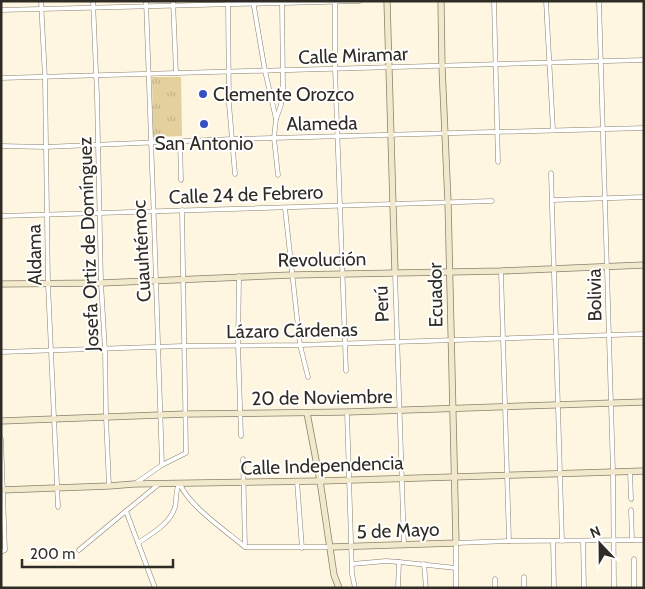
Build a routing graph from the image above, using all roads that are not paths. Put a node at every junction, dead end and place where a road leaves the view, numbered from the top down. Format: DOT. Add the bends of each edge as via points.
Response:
graph roads {
  1 [pos="41,1"];
  2 [pos="93,1"];
  3 [pos="360,1"];
  4 [pos="387,1"];
  5 [pos="441,1"];
  6 [pos="494,1"];
  7 [pos="546,1"];
  8 [pos="599,1"];
  9 [pos="253,2"];
  10 [pos="282,2"];
  11 [pos="335,2"];
  12 [pos="173,3"];
  13 [pos="228,3"];
  14 [pos="146,4"];
  15 [pos="41,8"];
  16 [pos="93,8"];
  17 [pos="1,10"];
  18 [pos="644,60"];
  19 [pos="601,61"];
  20 [pos="550,64"];
  21 [pos="495,65"];
  22 [pos="389,67"];
  23 [pos="442,67"];
  24 [pos="335,69"];
  25 [pos="230,71"];
  26 [pos="265,71"];
  27 [pos="283,71"];
  28 [pos="149,73"];
  29 [pos="176,73"];
  30 [pos="96,75"];
  31 [pos="1,78"];
  32 [pos="45,78"];
  33 [pos="276,119"];
  34 [pos="603,128"];
  35 [pos="644,128"];
  36 [pos="553,130"];
  37 [pos="497,131"];
  38 [pos="445,133"];
  39 [pos="391,135"];
  40 [pos="338,137"];
  41 [pos="274,138"];
  42 [pos="233,139"];
  43 [pos="180,141"];
  44 [pos="151,142"];
  45 [pos="97,144"];
  46 [pos="1,146"];
  47 [pos="45,147"];
  48 [pos="498,162"];
  49 [pos="551,173"];
  50 [pos="234,174"];
  51 [pos="278,175"];
  52 [pos="181,180"];
  53 [pos="644,197"];
  54 [pos="605,198"];
  55 [pos="552,200"];
  56 [pos="492,201"];
  57 [pos="448,202"];
  58 [pos="394,203"];
  59 [pos="340,205"];
  60 [pos="285,208"];
  61 [pos="182,210"];
  62 [pos="152,211"];
  63 [pos="99,213"];
  64 [pos="47,214"];
  65 [pos="1,216"];
  66 [pos="644,265"];
  67 [pos="607,266"];
  68 [pos="554,269"];
  69 [pos="450,271"];
  70 [pos="501,271"];
  71 [pos="395,273"];
  72 [pos="343,274"];
  73 [pos="292,275"];
  74 [pos="239,276"];
  75 [pos="157,279"];
  76 [pos="182,279"];
  77 [pos="101,282"];
  78 [pos="1,284"];
  79 [pos="48,284"];
  80 [pos="644,334"];
  81 [pos="608,335"];
  82 [pos="555,336"];
  83 [pos="503,338"];
  84 [pos="451,340"];
  85 [pos="397,342"];
  86 [pos="345,343"];
  87 [pos="238,345"];
  88 [pos="300,345"];
  89 [pos="183,346"];
  90 [pos="159,347"];
  91 [pos="105,350"];
  92 [pos="51,351"];
  93 [pos="1,352"];
  94 [pos="346,371"];
  95 [pos="308,377"];
  96 [pos="611,402"];
  97 [pos="644,402"];
  98 [pos="558,404"];
  99 [pos="504,406"];
  100 [pos="452,409"];
  101 [pos="400,410"];
  102 [pos="347,412"];
  103 [pos="241,413"];
  104 [pos="307,413"];
  105 [pos="186,414"];
  106 [pos="161,415"];
  107 [pos="106,417"];
  108 [pos="54,420"];
  109 [pos="1,421"];
  110 [pos="241,436"];
  111 [pos="1,439"];
  112 [pos="243,459"];
  113 [pos="162,465"];
  114 [pos="644,471"];
  115 [pos="613,472"];
  116 [pos="630,472"];
  117 [pos="560,473"];
  118 [pos="508,474"];
  119 [pos="454,476"];
  120 [pos="401,477"];
  121 [pos="349,480"];
  122 [pos="297,481"];
  123 [pos="320,481"];
  124 [pos="244,482"];
  125 [pos="134,484"];
  126 [pos="159,484"];
  127 [pos="180,484"];
  128 [pos="109,486"];
  129 [pos="57,488"];
  130 [pos="2,490"];
  131 [pos="631,499"];
  132 [pos="58,508"];
  133 [pos="630,510"];
  134 [pos="126,511"];
  135 [pos="614,540"];
  136 [pos="632,540"];
  137 [pos="644,540"];
  138 [pos="509,541"];
  139 [pos="553,541"];
  140 [pos="562,541"];
  141 [pos="583,541"];
  142 [pos="138,543"];
  143 [pos="456,543"];
  144 [pos="404,545"];
  145 [pos="352,546"];
  146 [pos="245,547"];
  147 [pos="330,547"];
  148 [pos="302,548"];
  149 [pos="79,550"];
  150 [pos="3,551"];
  151 [pos="634,560"];
  152 [pos="399,562"];
  153 [pos="352,564"];
  154 [pos="424,564"];
  155 [pos="456,568"];
  156 [pos="524,577"];
  157 [pos="495,579"];
  158 [pos="155,588"];
  159 [pos="339,588"];
  160 [pos="355,588"];
  161 [pos="398,588"];
  162 [pos="426,588"];
  163 [pos="456,588"];
  164 [pos="495,588"];
  165 [pos="524,588"];
  166 [pos="554,588"];
  167 [pos="584,588"];
  168 [pos="614,588"];
  169 [pos="634,588"];
  1 -- 15 [label="street, Aldama"];
  2 -- 16 [label="street, Josefa Ortiz de Domínguez"];
  3 -- 11 [label="street"];
  4 -- 22 [label="street, Perú"];
  5 -- 23 [label="street, Ecuador"];
  6 -- 21 [label="street"];
  7 -- 20 [label="street"];
  8 -- 19 [label="street, Bolivia"];
  9 -- 10 [label="street"];
  9 -- 13 [label="street"];
  9 -- 26 [label="street"];
  10 -- 11 [label="street"];
  10 -- 27 [label="street"];
  11 -- 24 [label="street"];
  12 -- 13 [label="street"];
  12 -- 14 [label="street"];
  12 -- 29 [label="street"];
  13 -- 25 [label="street"];
  14 -- 16 [label="street"];
  14 -- 28 [label="street, Cuauhtémoc"];
  15 -- 16 [label="street"];
  15 -- 17 [label="street"];
  15 -- 32 [label="street, Aldama"];
  16 -- 30 [label="street, Josefa Ortiz de Domínguez"];
  18 -- 19 [label="street, Calle Miramar"];
  19 -- 20 [label="street, Calle Miramar"];
  19 -- 34 [label="street, Bolivia"];
  20 -- 21 [label="street, Calle Miramar"];
  20 -- 36 [label="street"];
  21 -- 23 [label="street, Calle Miramar"];
  21 -- 37 [label="street"];
  22 -- 23 [label="street, Calle Miramar"];
  22 -- 24 [label="street, Calle Miramar"];
  22 -- 39 [label="street, Perú"];
  23 -- 38 [label="street, Ecuador"];
  24 -- 27 [label="street, Calle Miramar"];
  24 -- 40 [label="street"];
  25 -- 26 [label="street, Calle Miramar"];
  25 -- 29 [label="street, Calle Miramar"];
  25 -- 42 [label="street"];
  26 -- 27 [label="street, Calle Miramar"];
  26 -- 33 [label="street"];
  27 -- 33 [label="street" via="281,105"];
  28 -- 29 [label="street, Calle Miramar"];
  28 -- 30 [label="street, Calle Miramar"];
  28 -- 44 [label="street, Cuauhtémoc"];
  30 -- 32 [label="street, Calle Miramar"];
  30 -- 45 [label="street, Josefa Ortiz de Domínguez"];
  31 -- 32 [label="street, Calle Miramar"];
  32 -- 47 [label="street, Aldama"];
  33 -- 41 [label="street"];
  34 -- 35 [label="street, Alameda"];
  34 -- 36 [label="street, Alameda"];
  34 -- 54 [label="street, Bolivia"];
  36 -- 37 [label="street, Alameda"];
  37 -- 38 [label="street, Alameda"];
  37 -- 48 [label="street"];
  38 -- 39 [label="street, Alameda"];
  38 -- 57 [label="street, Ecuador"];
  39 -- 40 [label="street, Alameda"];
  39 -- 58 [label="street, Perú"];
  40 -- 41 [label="street, Alameda"];
  40 -- 59 [label="street"];
  41 -- 42 [label="street, Alameda"];
  41 -- 51 [label="street"];
  42 -- 43 [label="street, Alameda"];
  42 -- 50 [label="street"];
  43 -- 44 [label="street, Alameda"];
  43 -- 52 [label="street"];
  44 -- 45 [label="street, Alameda"];
  44 -- 62 [label="street, Cuauhtémoc"];
  45 -- 47 [label="street, Alameda"];
  45 -- 63 [label="street, Josefa Ortiz de Domínguez"];
  46 -- 47 [label="street, Alameda"];
  47 -- 64 [label="street, Aldama"];
  49 -- 55 [label="street"];
  53 -- 54 [label="street"];
  54 -- 55 [label="street"];
  54 -- 67 [label="street, Bolivia"];
  55 -- 68 [label="street"];
  56 -- 57 [label="street, Calle 24 de Febrero"];
  57 -- 58 [label="street, Calle 24 de Febrero"];
  57 -- 69 [label="street, Ecuador"];
  58 -- 59 [label="street, Calle 24 de Febrero"];
  58 -- 71 [label="street, Perú"];
  59 -- 60 [label="street, Calle 24 de Febrero"];
  59 -- 72 [label="street"];
  60 -- 61 [label="street, Calle 24 de Febrero"];
  60 -- 73 [label="street"];
  61 -- 62 [label="street, Calle 24 de Febrero"];
  61 -- 76 [label="street"];
  62 -- 63 [label="street, Calle 24 de Febrero"];
  62 -- 75 [label="street, Cuauhtémoc"];
  63 -- 64 [label="street, Calle 24 de Febrero"];
  63 -- 77 [label="street, Josefa Ortiz de Domínguez"];
  64 -- 65 [label="street, Calle 24 de Febrero"];
  64 -- 79 [label="street, Aldama"];
  66 -- 67 [label="street, Revolución"];
  67 -- 68 [label="street, Revolución"];
  67 -- 81 [label="street, Bolivia"];
  68 -- 70 [label="street, Revolución"];
  68 -- 82 [label="street"];
  69 -- 70 [label="street, Revolución"];
  69 -- 71 [label="street, Revolución"];
  69 -- 84 [label="street, Ecuador"];
  70 -- 83 [label="street"];
  71 -- 72 [label="street, Revolución"];
  71 -- 85 [label="street, Perú"];
  72 -- 73 [label="street, Revolución"];
  72 -- 86 [label="street"];
  73 -- 74 [label="street, Revolución"];
  73 -- 88 [label="street"];
  74 -- 76 [label="street, Revolución"];
  74 -- 87 [label="street"];
  75 -- 76 [label="street, Revolución"];
  75 -- 77 [label="street, Revolución"];
  75 -- 90 [label="street, Cuauhtémoc"];
  76 -- 89 [label="street"];
  77 -- 79 [label="street, Revolución"];
  77 -- 91 [label="street, Josefa Ortiz de Domínguez"];
  78 -- 79 [label="street, Revolución"];
  79 -- 92 [label="street, Aldama"];
  80 -- 81 [label="street, Lázaro Cárdenas"];
  81 -- 82 [label="street, Lázaro Cárdenas"];
  81 -- 96 [label="street, Bolivia"];
  82 -- 83 [label="street, Lázaro Cárdenas"];
  82 -- 98 [label="street"];
  83 -- 84 [label="street, Lázaro Cárdenas"];
  83 -- 99 [label="street"];
  84 -- 85 [label="street, Lázaro Cárdenas"];
  84 -- 100 [label="street, Ecuador"];
  85 -- 86 [label="street, Lázaro Cárdenas"];
  85 -- 101 [label="street, Perú"];
  86 -- 88 [label="street, Lázaro Cárdenas"];
  86 -- 94 [label="street"];
  87 -- 88 [label="street, Lázaro Cárdenas"];
  87 -- 89 [label="street, Lázaro Cárdenas"];
  87 -- 103 [label="street"];
  88 -- 95 [label="street"];
  89 -- 90 [label="street, Lázaro Cárdenas"];
  89 -- 105 [label="street"];
  90 -- 91 [label="street, Lázaro Cárdenas"];
  90 -- 106 [label="street, Cuauhtémoc"];
  91 -- 92 [label="street, Lázaro Cárdenas"];
  91 -- 107 [label="street, Josefa Ortiz de Domínguez"];
  92 -- 93 [label="street, Lázaro Cárdenas"];
  92 -- 108 [label="street, Aldama"];
  96 -- 97 [label="street, 20 de Noviembre"];
  96 -- 98 [label="street, 20 de Noviembre"];
  96 -- 115 [label="street, Bolivia"];
  98 -- 99 [label="street, 20 de Noviembre"];
  98 -- 117 [label="street"];
  99 -- 100 [label="street, 20 de Noviembre"];
  99 -- 118 [label="street"];
  100 -- 101 [label="street, 20 de Noviembre"];
  100 -- 119 [label="street, Ecuador"];
  101 -- 102 [label="street, 20 de Noviembre"];
  101 -- 120 [label="street, Perú"];
  102 -- 104 [label="street, 20 de Noviembre"];
  102 -- 121 [label="street"];
  103 -- 104 [label="street, 20 de Noviembre"];
  103 -- 105 [label="street, 20 de Noviembre"];
  103 -- 110 [label="street"];
  104 -- 123 [label="street"];
  105 -- 106 [label="street, 20 de Noviembre"];
  105 -- 113 [label="street" via="186,453"];
  106 -- 107 [label="street, 20 de Noviembre"];
  106 -- 113 [label="street, Cuauhtémoc"];
  107 -- 108 [label="street, 20 de Noviembre"];
  107 -- 128 [label="street, Josefa Ortiz de Domínguez"];
  108 -- 109 [label="street, 20 de Noviembre"];
  108 -- 129 [label="street, Aldama"];
  111 -- 130 [label="street"];
  112 -- 124 [label="street"];
  113 -- 125 [label="street"];
  114 -- 116 [label="street, Calle Independencia"];
  115 -- 116 [label="street, Calle Independencia"];
  115 -- 117 [label="street, Calle Independencia"];
  115 -- 135 [label="street, Bolivia"];
  116 -- 131 [label="street"];
  117 -- 118 [label="street, Calle Independencia"];
  117 -- 140 [label="street"];
  118 -- 119 [label="street, Calle Independencia"];
  118 -- 138 [label="street"];
  119 -- 120 [label="street, Calle Independencia"];
  119 -- 143 [label="street, Ecuador"];
  120 -- 121 [label="street, Calle Independencia"];
  120 -- 144 [label="street, Perú"];
  121 -- 123 [label="street, Calle Independencia"];
  121 -- 145 [label="street"];
  122 -- 123 [label="street, Calle Independencia"];
  122 -- 124 [label="street, Calle Independencia"];
  122 -- 148 [label="street"];
  123 -- 147 [label="street"];
  124 -- 127 [label="street, Calle Independencia"];
  124 -- 146 [label="street"];
  125 -- 126 [label="street, Calle Independencia"];
  125 -- 128 [label="street, Calle Independencia"];
  126 -- 127 [label="street, Calle Independencia"];
  126 -- 134 [label="street"];
  127 -- 142 [label="street" via="176,506 170,517"];
  127 -- 146 [label="street" via="193,503"];
  128 -- 129 [label="street, Calle Independencia"];
  129 -- 130 [label="street, Calle Independencia"];
  129 -- 132 [label="street, Aldama"];
  130 -- 150 [label="street"];
  133 -- 136 [label="street"];
  134 -- 142 [label="street"];
  134 -- 149 [label="street"];
  135 -- 136 [label="street, 5 de Mayo"];
  135 -- 141 [label="street, 5 de Mayo"];
  135 -- 168 [label="street, Bolivia"];
  136 -- 137 [label="street, 5 de Mayo"];
  138 -- 139 [label="street, 5 de Mayo"];
  138 -- 143 [label="street, 5 de Mayo"];
  139 -- 140 [label="street, 5 de Mayo"];
  139 -- 166 [label="street"];
  140 -- 141 [label="street, 5 de Mayo"];
  141 -- 167 [label="street"];
  142 -- 158 [label="street"];
  143 -- 144 [label="street, 5 de Mayo"];
  143 -- 155 [label="street, Ecuador"];
  144 -- 145 [label="street, 5 de Mayo"];
  145 -- 147 [label="street, 5 de Mayo"];
  145 -- 153 [label="street"];
  146 -- 148 [label="street, 5 de Mayo"];
  147 -- 148 [label="street, 5 de Mayo"];
  147 -- 159 [label="street"];
  151 -- 169 [label="street"];
  152 -- 153 [label="street"];
  152 -- 154 [label="street"];
  152 -- 161 [label="street"];
  153 -- 160 [label="street"];
  154 -- 155 [label="street"];
  154 -- 162 [label="street"];
  155 -- 163 [label="street, Ecuador"];
  156 -- 165 [label="street"];
  157 -- 164 [label="street"];
}
